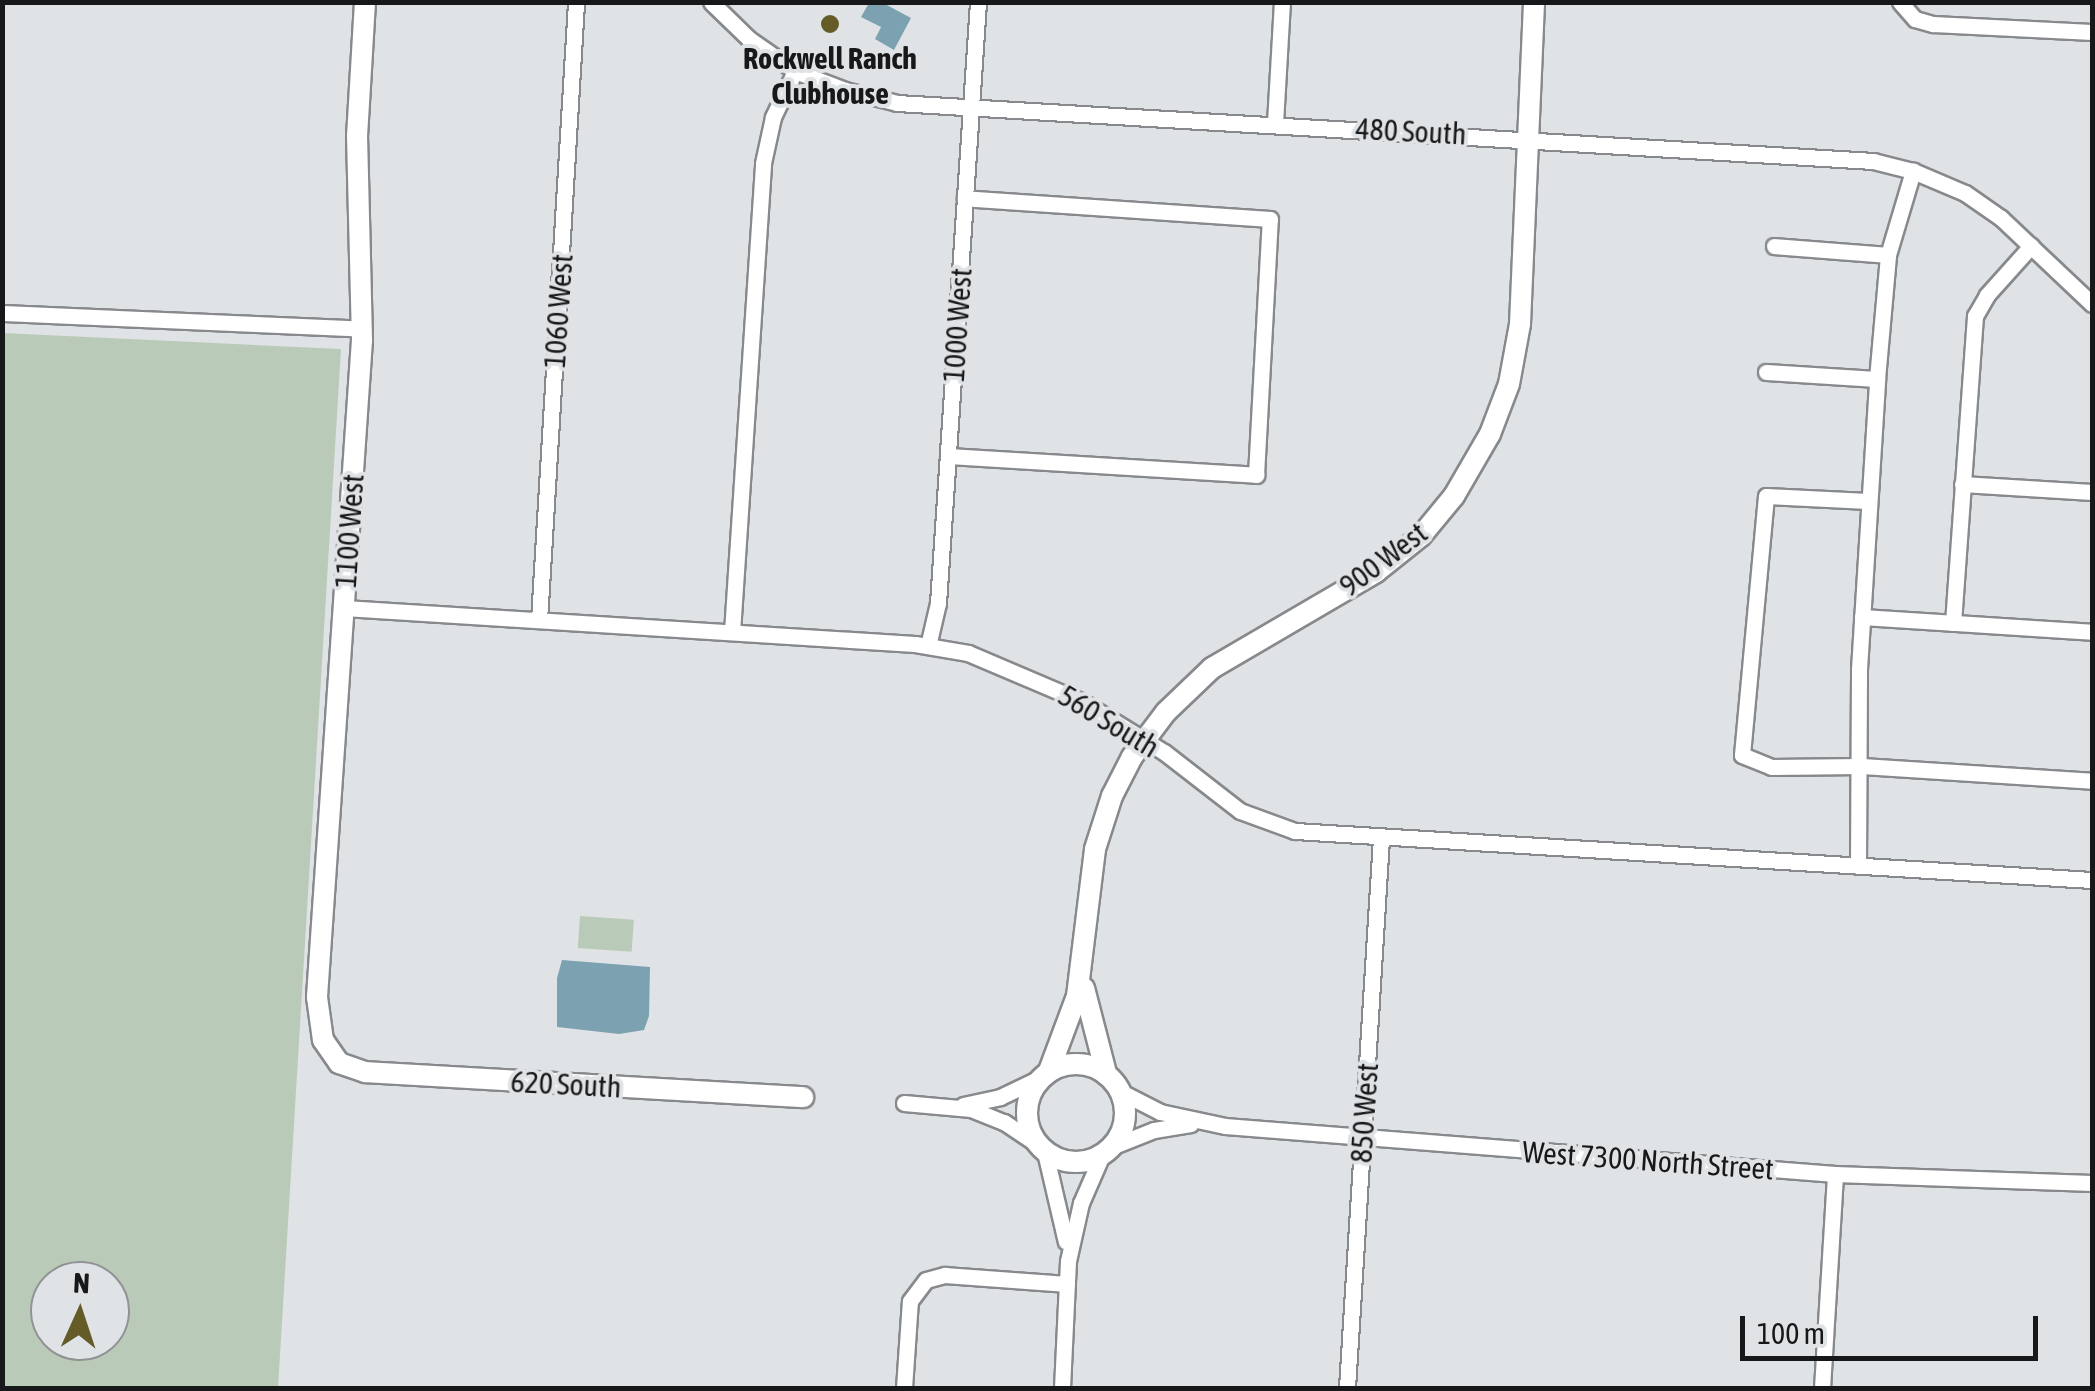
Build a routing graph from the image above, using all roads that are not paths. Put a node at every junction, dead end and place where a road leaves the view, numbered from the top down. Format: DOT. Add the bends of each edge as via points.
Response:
graph roads {
  1 [pos="364,2"];
  2 [pos="576,2"];
  3 [pos="711,2"];
  4 [pos="978,2"];
  5 [pos="1282,2"];
  6 [pos="1534,2"];
  7 [pos="1902,7"];
  8 [pos="2092,32"];
  9 [pos="795,70"];
  10 [pos="972,108"];
  11 [pos="1274,123"];
  12 [pos="1526,138"];
  13 [pos="1913,171"];
  14 [pos="965,198"];
  15 [pos="1774,246"];
  16 [pos="2030,246"];
  17 [pos="1888,255"];
  18 [pos="2092,304"];
  19 [pos="2,313"];
  20 [pos="363,329"];
  21 [pos="1766,372"];
  22 [pos="1877,380"];
  23 [pos="948,456"];
  24 [pos="1962,484"];
  25 [pos="2092,492"];
  26 [pos="1868,501"];
  27 [pos="344,608"];
  28 [pos="1862,617"];
  29 [pos="539,620"];
  30 [pos="1954,623"];
  31 [pos="732,632"];
  32 [pos="2092,632"];
  33 [pos="928,646"];
  34 [pos="1144,740"];
  35 [pos="1862,766"];
  36 [pos="2092,780"];
  37 [pos="1381,838"];
  38 [pos="1858,866"];
  39 [pos="2092,880"];
  40 [pos="1082,969"];
  41 [pos="332,1056"];
  42 [pos="1106,1073"];
  43 [pos="1045,1074"];
  44 [pos="1120,1092"];
  45 [pos="804,1097"];
  46 [pos="904,1103"];
  47 [pos="954,1106"];
  48 [pos="1205,1124"];
  49 [pos="1363,1136"];
  50 [pos="1041,1148"];
  51 [pos="1106,1151"];
  52 [pos="1835,1174"];
  53 [pos="2092,1183"];
  54 [pos="1068,1261"];
  55 [pos="1067,1284"];
  56 [pos="904,1388"];
  57 [pos="1062,1388"];
  58 [pos="1347,1388"];
  59 [pos="1822,1388"];
  1 -- 20 [label="street, 1100 West" via="357,136"];
  2 -- 29 [label="street, 1060 West"];
  3 -- 9 [label="street, 480 South"];
  4 -- 10 [label="street, 1000 West"];
  5 -- 11 [label="street"];
  6 -- 12 [label="street, 900 West"];
  7 -- 8 [label="street" via="1934,24"];
  9 -- 10 [label="street, 480 South" via="871,98"];
  9 -- 31 [label="street" via="773,117 763,163"];
  10 -- 11 [label="street, 480 South"];
  10 -- 14 [label="street, 1000 West"];
  11 -- 12 [label="street, 480 South"];
  12 -- 13 [label="street, 480 South" via="1780,154"];
  12 -- 34 [label="street, 900 West" via="1516,354 1500,410 1467,478 1400,555 1212,668"];
  13 -- 16 [label="street, 480 South" via="1965,193"];
  13 -- 17 [label="street"];
  14 -- 23 [label="street, 1000 West"];
  14 -- 23 [label="street" via="1270,219 1256,475"];
  15 -- 17 [label="street"];
  16 -- 18 [label="street, 480 South"];
  16 -- 24 [label="street" via="1975,316"];
  17 -- 22 [label="street"];
  19 -- 20 [label="street"];
  20 -- 27 [label="street, 1100 West"];
  21 -- 22 [label="street"];
  22 -- 26 [label="street"];
  23 -- 33 [label="street, 1000 West" via="938,603"];
  24 -- 25 [label="street"];
  24 -- 30 [label="street"];
  26 -- 28 [label="street"];
  26 -- 35 [label="street" via="1766,496 1742,755 1771,767"];
  27 -- 29 [label="street, 560 South"];
  27 -- 41 [label="street, 1100 West" via="317,997 320,1031"];
  28 -- 30 [label="street"];
  28 -- 35 [label="street"];
  29 -- 31 [label="street, 560 South"];
  30 -- 32 [label="street"];
  31 -- 33 [label="street, 560 South"];
  33 -- 34 [label="street, 560 South" via="995,661"];
  34 -- 37 [label="street, 560 South" via="1259,820 1314,834"];
  34 -- 40 [label="street, 900 West" via="1122,774 1094,849"];
  35 -- 36 [label="street"];
  35 -- 38 [label="street"];
  37 -- 38 [label="street, 560 South"];
  37 -- 49 [label="street, 850 West"];
  38 -- 39 [label="street, 560 South"];
  40 -- 42 [label="street, 900 West"];
  40 -- 43 [label="street, 900 West" via="1070,1023"];
  41 -- 45 [label="street, 620 South" via="365,1072"];
  42 -- 43 [label="street" via="1084,1064"];
  42 -- 44 [label="street"];
  43 -- 47 [label="street" via="1000,1096"];
  43 -- 50 [label="street" via="1026,1110"];
  44 -- 48 [label="street, West 7300 North Street"];
  44 -- 51 [label="street" via="1125,1115"];
  46 -- 47 [label="street"];
  47 -- 50 [label="street" via="1004,1122"];
  48 -- 49 [label="street, West 7300 North Street"];
  48 -- 51 [label="street, West 7300 North Street" via="1154,1130"];
  49 -- 52 [label="street, West 7300 North Street"];
  49 -- 58 [label="street, 850 West"];
  50 -- 51 [label="street" via="1080,1162"];
  50 -- 54 [label="street" via="1060,1202"];
  51 -- 54 [label="street" via="1081,1203"];
  52 -- 53 [label="street, West 7300 North Street"];
  52 -- 59 [label="street"];
  54 -- 55 [label="street"];
  55 -- 56 [label="street" via="945,1275 919,1286 910,1301"];
  55 -- 57 [label="street"];
}
